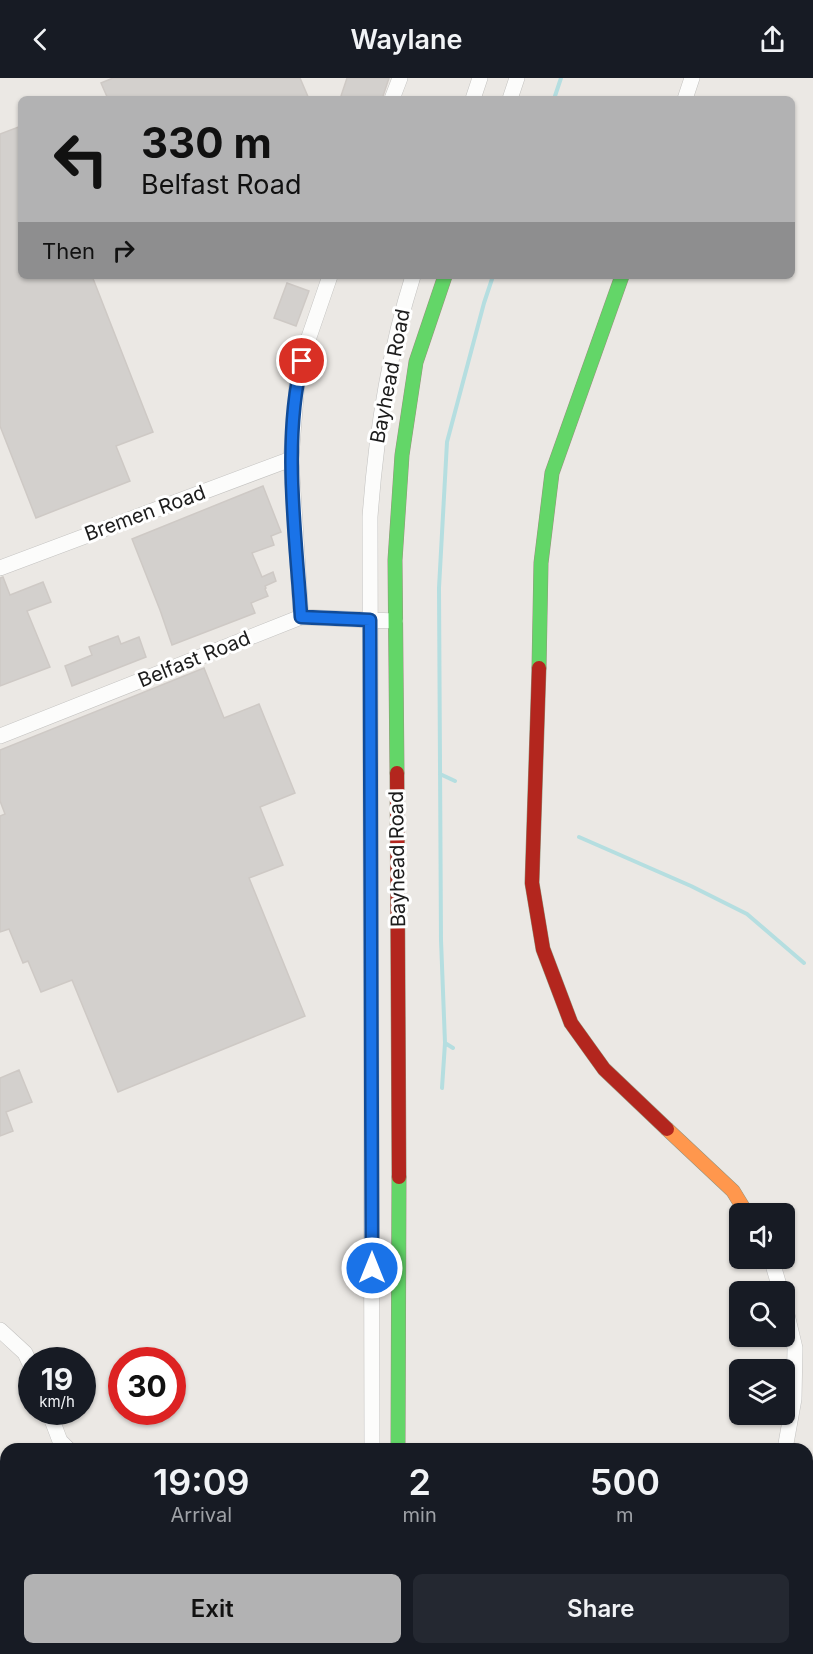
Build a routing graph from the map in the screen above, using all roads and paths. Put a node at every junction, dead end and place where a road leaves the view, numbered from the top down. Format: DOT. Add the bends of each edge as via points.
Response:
graph roads {
  1 [pos="400,78"];
  2 [pos="480,78"];
  3 [pos="517,78"];
  4 [pos="692,78"];
  5 [pos="393,96"];
  6 [pos="474,96"];
  7 [pos="511,96"];
  8 [pos="686,96"];
  9 [pos="329,279"];
  10 [pos="412,279"];
  11 [pos="444,279"];
  12 [pos="621,279"];
  13 [pos="291,459"];
  14 [pos="0,568"];
  15 [pos="301,617"];
  16 [pos="370,620"];
  17 [pos="395,621"];
  18 [pos="0,736"];
  19 [pos="740,1203"];
  20 [pos="0,1330"];
  21 [pos="18,1347"];
  22 [pos="795,1347"];
  23 [pos="54,1425"];
  24 [pos="62,1443"];
  25 [pos="372,1443"];
  26 [pos="398,1443"];
  27 [pos="786,1443"];
  1 -- 5 [label="street"];
  2 -- 6 [label="street"];
  3 -- 7 [label="street"];
  4 -- 8 [label="street"];
  9 -- 13 [label="street" via="297,383"];
  10 -- 16 [label="street, Bayhead Road" via="389,363 375,456 370,517"];
  11 -- 17 [label="street, Bayhead Road" via="416,362 402,455"];
  12 -- 19 [label="street" via="552,473 541,563 532,883 543,949 571,1023 604,1069 733,1191"];
  13 -- 14 [label="street, Bremen Road"];
  13 -- 15 [label="street"];
  15 -- 16 [label="street, Belfast Road"];
  15 -- 18 [label="street, Belfast Road"];
  16 -- 17 [label="street, Belfast Road"];
  16 -- 25 [label="street, Bayhead Road"];
  17 -- 26 [label="street, Bayhead Road"];
  20 -- 21 [label="street"];
  22 -- 27 [label="street" via="794,1399"];
  23 -- 24 [label="street"];
}
